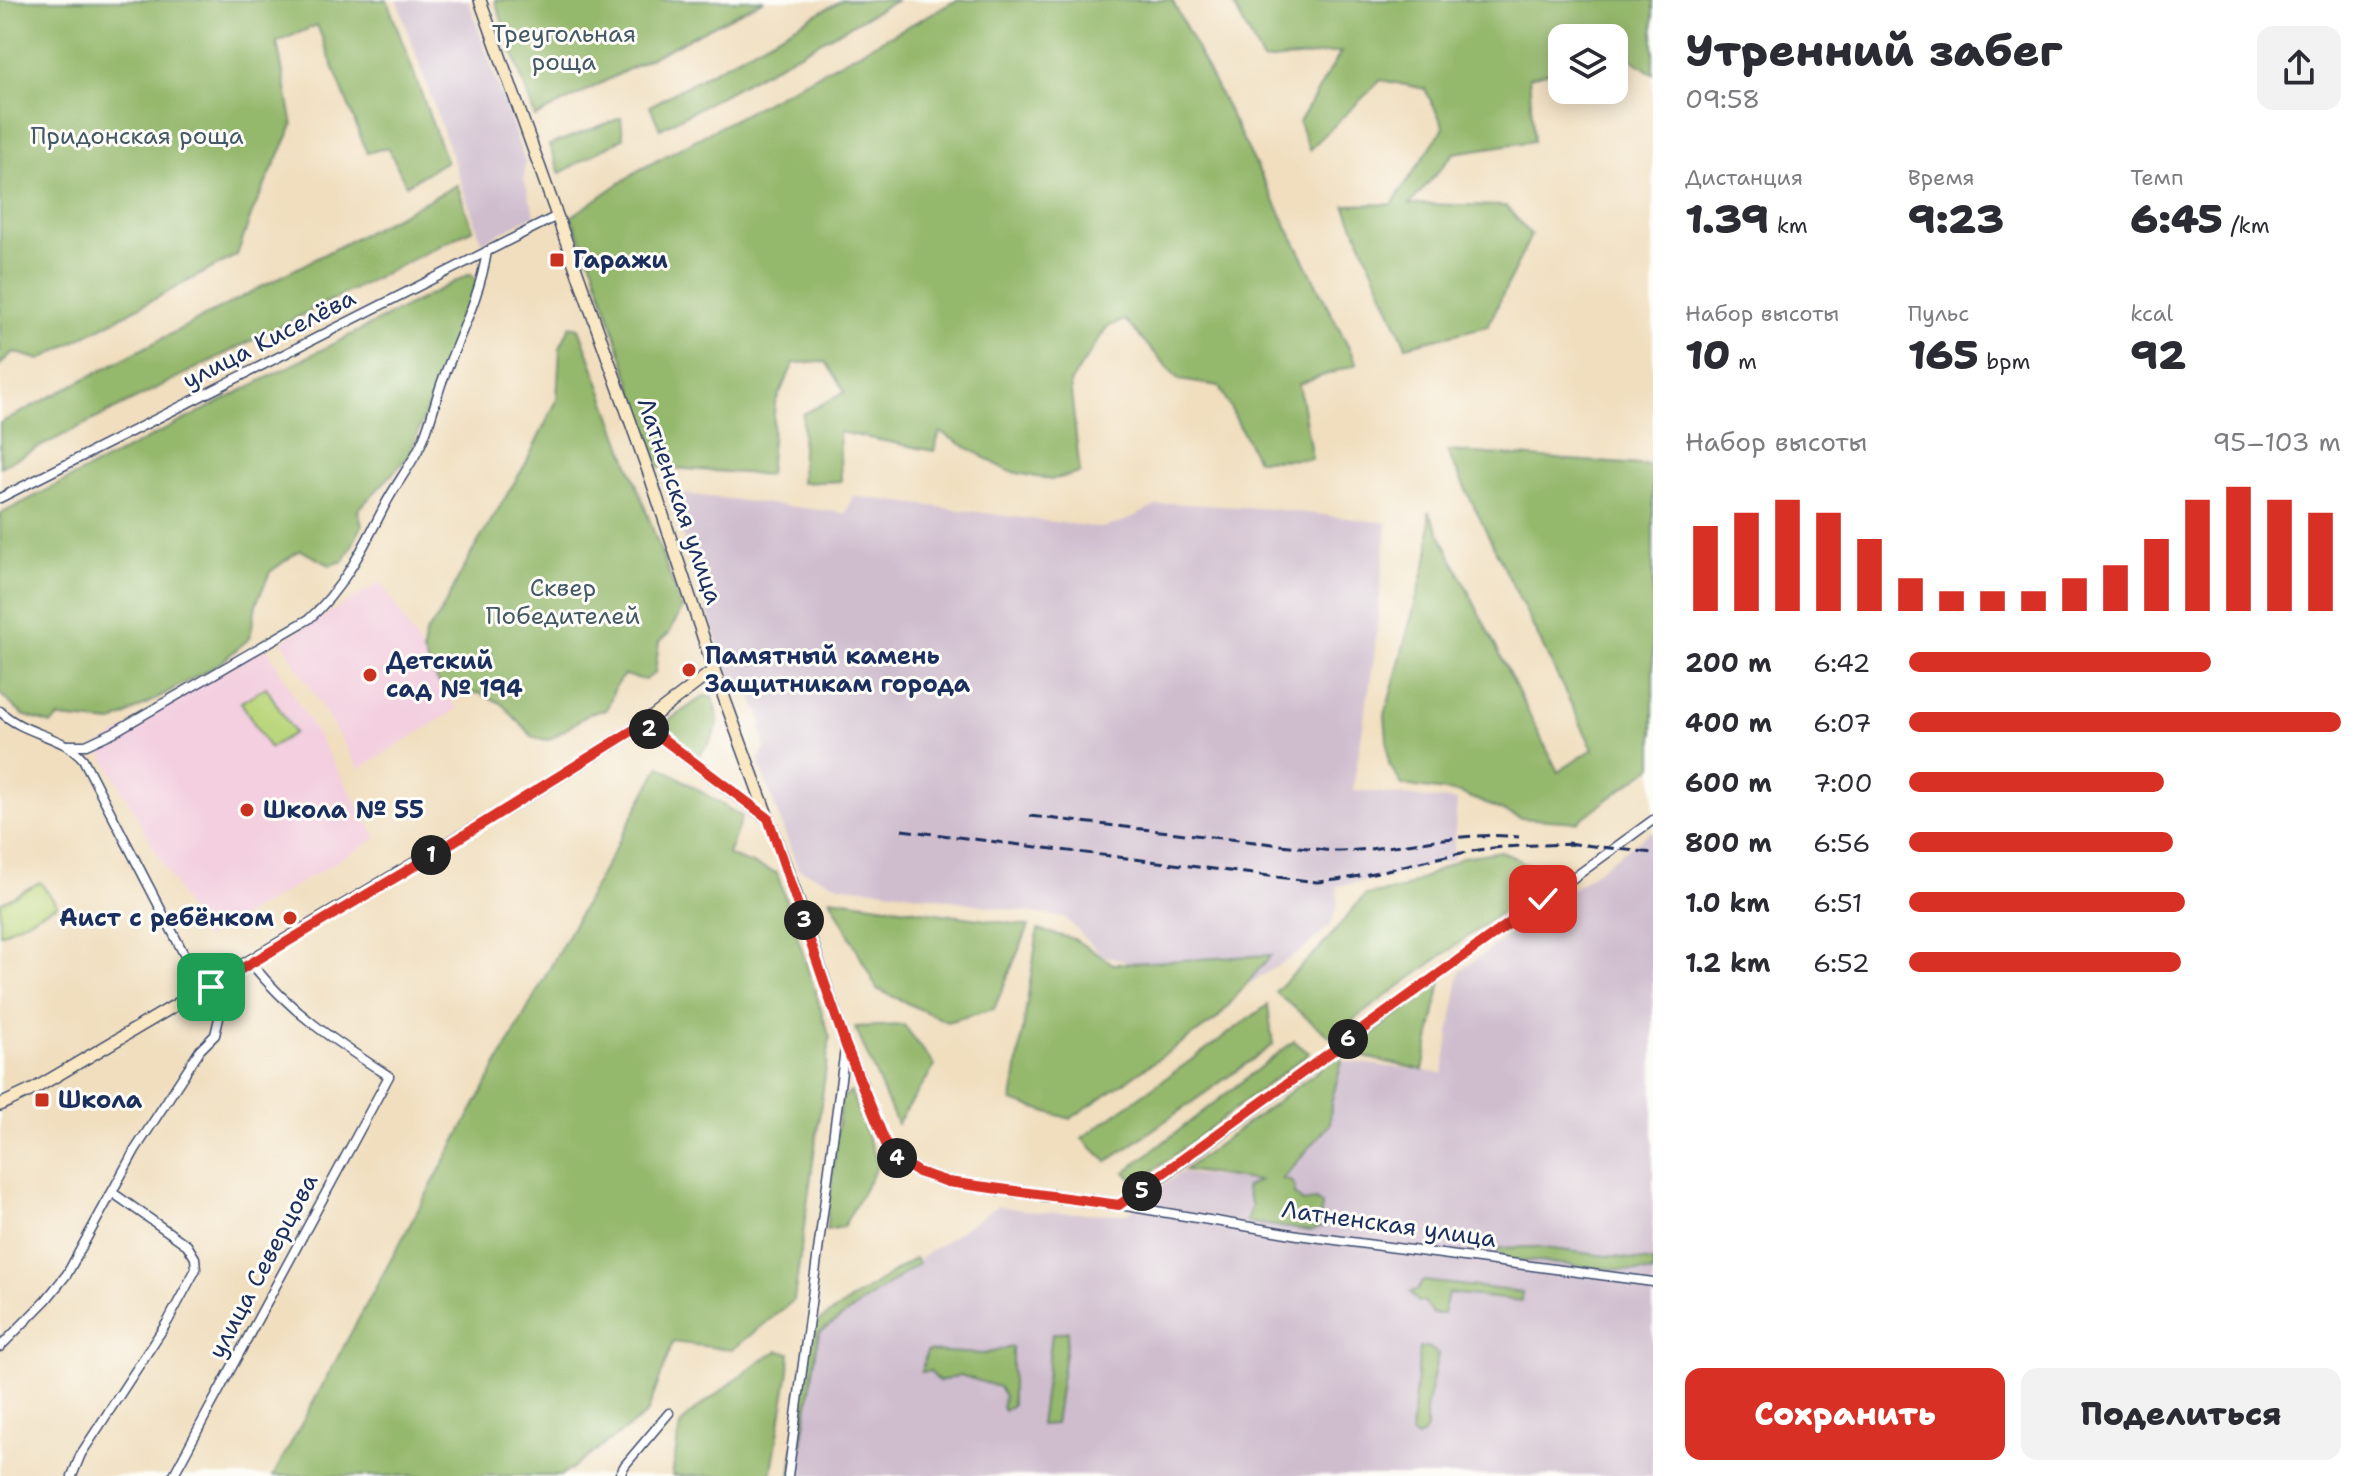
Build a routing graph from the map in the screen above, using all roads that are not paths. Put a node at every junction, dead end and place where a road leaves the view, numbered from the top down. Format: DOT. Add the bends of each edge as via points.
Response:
graph roads {
  1 [pos="480,0"];
  2 [pos="557,216"];
  3 [pos="487,251"];
  4 [pos="0,498"];
  5 [pos="714,670"];
  6 [pos="0,711"];
  7 [pos="643,724"];
  8 [pos="67,745"];
  9 [pos="768,818"];
  10 [pos="1653,820"];
  11 [pos="251,963"];
  12 [pos="207,989"];
  13 [pos="846,1046"];
  14 [pos="0,1105"];
  15 [pos="113,1193"];
  16 [pos="1119,1205"];
  17 [pos="1653,1282"];
  18 [pos="2,1342"];
  19 [pos="669,1413"];
  20 [pos="72,1476"];
  21 [pos="173,1476"];
  22 [pos="619,1476"];
  23 [pos="788,1476"];
  1 -- 2 [label="street, Латненская улица"];
  2 -- 3 [label="street, улица Киселёва"];
  2 -- 5 [label="street, Латненская улица"];
  3 -- 4 [label="street, улица Киселёва"];
  3 -- 8 [label="street" via="482,282 423,441 329,601 309,619 114,732 86,745"];
  5 -- 7 [label="street"];
  5 -- 9 [label="street, Латненская улица"];
  6 -- 8 [label="street" via="25,729"];
  7 -- 9 [label="street"];
  7 -- 11 [label="street"];
  8 -- 12 [label="street" via="83,759"];
  9 -- 13 [label="street, Латненская улица"];
  10 -- 16 [label="street"];
  11 -- 12 [label="street"];
  11 -- 21 [label="street, улица Северцова" via="310,1023 389,1076"];
  12 -- 14 [label="street"];
  12 -- 15 [label="street" via="221,1010 215,1035 135,1150"];
  13 -- 16 [label="street, Латненская улица" via="886,1144 918,1172 948,1182"];
  13 -- 23 [label="street"];
  15 -- 18 [label="street" via="67,1274"];
  15 -- 20 [label="street" via="187,1245 196,1269"];
  16 -- 17 [label="street, Латненская улица" via="1298,1235"];
  19 -- 22 [label="street"];
}
